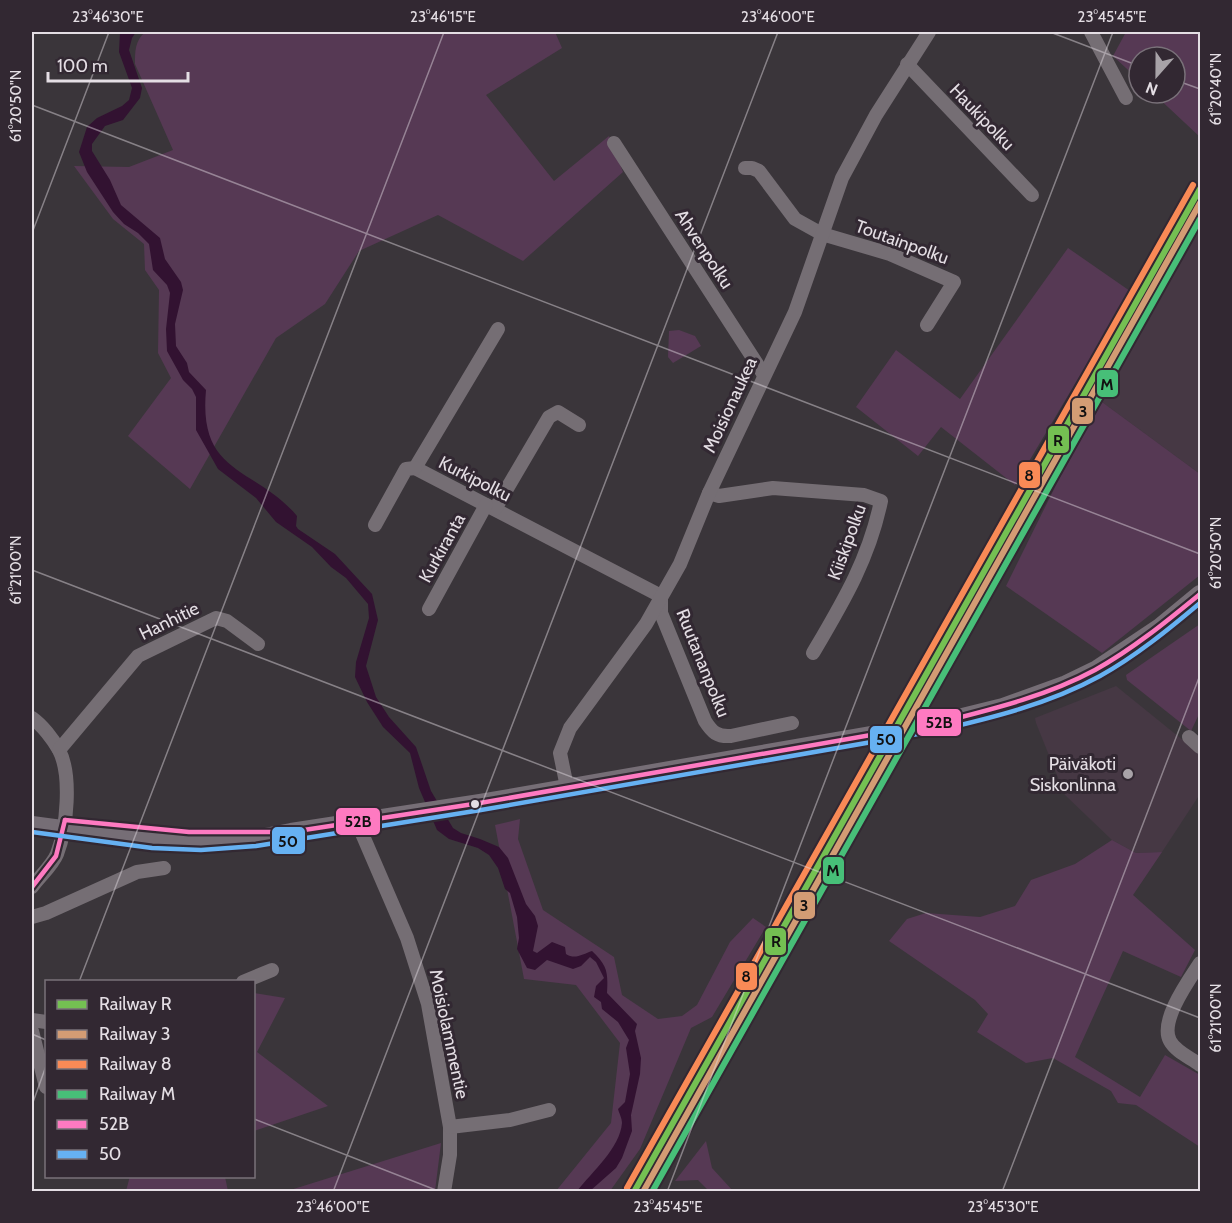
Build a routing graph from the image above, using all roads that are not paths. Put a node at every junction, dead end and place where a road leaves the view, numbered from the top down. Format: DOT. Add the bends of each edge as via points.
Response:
graph roads {
  1 [pos="929,32"];
  2 [pos="1091,32"];
  3 [pos="907,64"];
  4 [pos="1126,98"];
  5 [pos="614,143"];
  6 [pos="745,168"];
  7 [pos="1032,195"];
  8 [pos="822,234"];
  9 [pos="927,325"];
  10 [pos="498,329"];
  11 [pos="764,375"];
  12 [pos="579,425"];
  13 [pos="415,468"];
  14 [pos="709,493"];
  15 [pos="491,507"];
  16 [pos="375,525"];
  17 [pos="1200,594"];
  18 [pos="661,596"];
  19 [pos="429,609"];
  20 [pos="258,644"];
  21 [pos="813,653"];
  22 [pos="32,718"];
  23 [pos="792,723"];
  24 [pos="1188,737"];
  25 [pos="1200,747"];
  26 [pos="59,750"];
  27 [pos="567,787"];
  28 [pos="32,814"];
  29 [pos="357,822"];
  30 [pos="32,825"];
  31 [pos="64,825"];
  32 [pos="164,868"];
  33 [pos="32,887"];
  34 [pos="32,917"];
  35 [pos="1200,963"];
  36 [pos="272,970"];
  37 [pos="246,980"];
  38 [pos="32,1031"];
  39 [pos="1200,1065"];
  40 [pos="45,1084"];
  41 [pos="549,1110"];
  42 [pos="450,1127"];
  43 [pos="444,1190"];
  1 -- 3 [label="street, Moisionaukea"];
  2 -- 4 [label="street"];
  3 -- 7 [label="street, Haukipolku"];
  3 -- 8 [label="street, Moisionaukea" via="842,178"];
  5 -- 11 [label="street, Ahvenpolku"];
  6 -- 8 [label="street" via="759,171 795,219"];
  8 -- 9 [label="street, Toutainpolku" via="890,254 954,282"];
  8 -- 11 [label="street, Moisionaukea" via="799,303"];
  10 -- 13 [label="street, Kurkipolku"];
  11 -- 14 [label="street, Moisionaukea"];
  12 -- 15 [label="street, Kurkiranta" via="558,412 549,417"];
  13 -- 15 [label="street, Kurkipolku"];
  13 -- 16 [label="street" via="406,469"];
  14 -- 18 [label="street, Moisionaukea" via="680,564"];
  14 -- 21 [label="street, Kiiskipolku" via="719,496 773,488 864,495 881,501 866,553 849,592"];
  15 -- 18 [label="street, Kurkipolku"];
  15 -- 19 [label="street, Kurkiranta"];
  17 -- 27 [label="main road" via="1160,627 1097,669 1003,706 934,724"];
  18 -- 23 [label="street, Ruutananpolku" via="662,613 712,733 731,736"];
  18 -- 27 [label="street, Moisionaukea" via="646,624 570,728 560,753"];
  20 -- 26 [label="street, Hanhitie" via="227,621 216,618 138,656"];
  22 -- 26 [label="street"];
  24 -- 25 [label="street"];
  26 -- 31 [label="street" via="66,774"];
  27 -- 29 [label="main road"];
  28 -- 31 [label="main road"];
  29 -- 31 [label="main road" via="291,832 189,832"];
  29 -- 42 [label="street, Moisiolammentie" via="406,938 428,1004"];
  30 -- 31 [label="main road"];
  31 -- 33 [label="street" via="56,856"];
  32 -- 34 [label="street" via="137,872"];
  35 -- 39 [label="street" via="1174,1008 1167,1032 1178,1050"];
  36 -- 37 [label="street"];
  38 -- 40 [label="street"];
  41 -- 42 [label="street" via="510,1120"];
  42 -- 43 [label="street, Moisiolammentie"];
}
